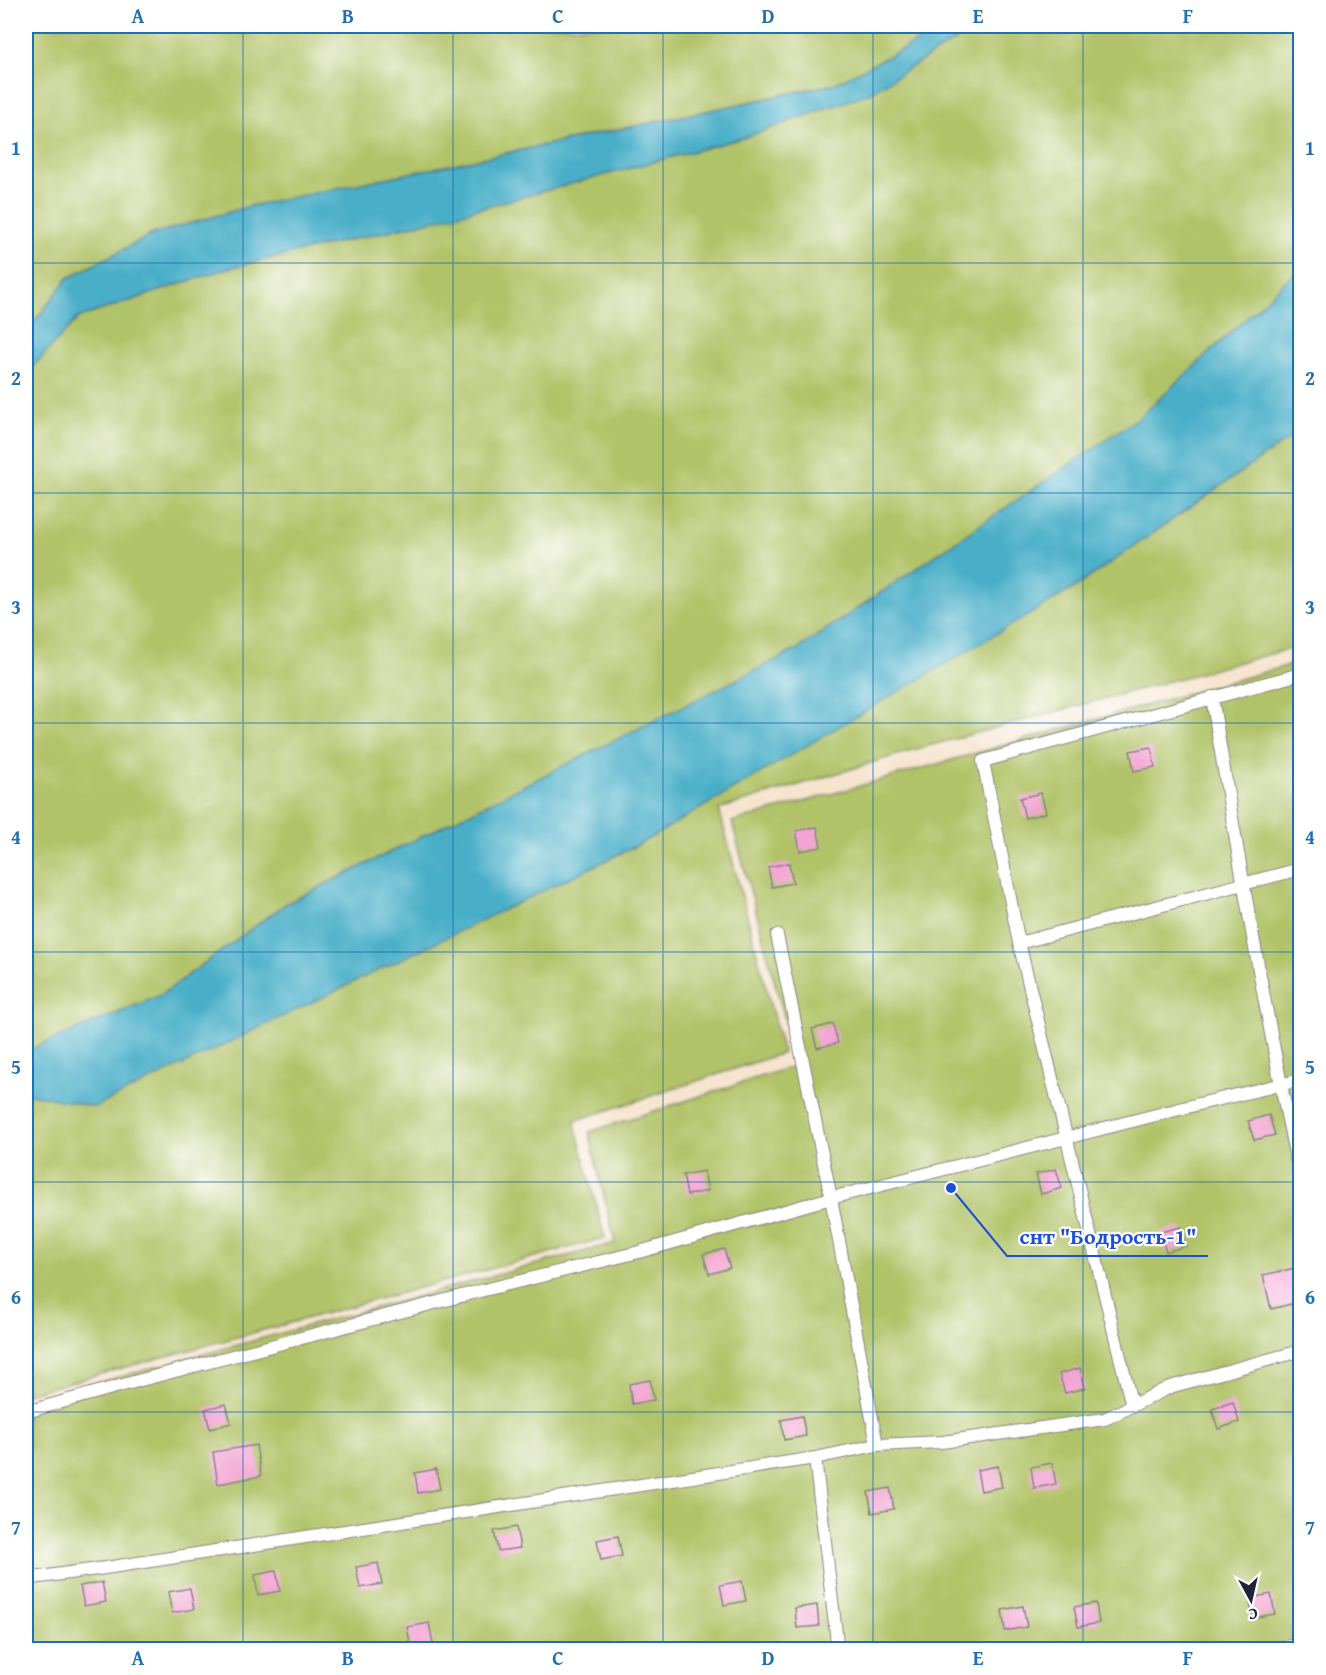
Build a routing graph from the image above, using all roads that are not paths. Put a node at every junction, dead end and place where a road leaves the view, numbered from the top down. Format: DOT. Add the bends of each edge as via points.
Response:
graph roads {
  1 [pos="1300,674"];
  2 [pos="1212,697"];
  3 [pos="1300,868"];
  4 [pos="1243,883"];
  5 [pos="777,935"];
  6 [pos="1019,943"];
  7 [pos="1300,1080"];
  8 [pos="1281,1086"];
  9 [pos="1066,1138"];
  10 [pos="1300,1177"];
  11 [pos="831,1198"];
  12 [pos="1300,1351"];
  13 [pos="1132,1406"];
  14 [pos="26,1412"];
  15 [pos="876,1445"];
  16 [pos="815,1458"];
  17 [pos="26,1579"];
  18 [pos="1300,1645"];
  19 [pos="838,1650"];
  20 [pos="1256,1650"];
  1 -- 2 [label="lane"];
  2 -- 4 [label="lane"];
  2 -- 6 [label="lane" via="983,761"];
  3 -- 4 [label="lane"];
  4 -- 6 [label="lane"];
  4 -- 8 [label="lane"];
  5 -- 11 [label="lane"];
  6 -- 9 [label="lane"];
  7 -- 8 [label="lane"];
  8 -- 9 [label="lane"];
  8 -- 10 [label="lane"];
  9 -- 11 [label="lane"];
  9 -- 13 [label="lane"];
  11 -- 14 [label="lane"];
  11 -- 15 [label="lane"];
  12 -- 13 [label="lane" via="1170,1388"];
  13 -- 15 [label="lane" via="1105,1419 942,1442"];
  15 -- 16 [label="lane"];
  16 -- 17 [label="lane"];
  16 -- 19 [label="lane"];
  18 -- 20 [label="lane"];
}
